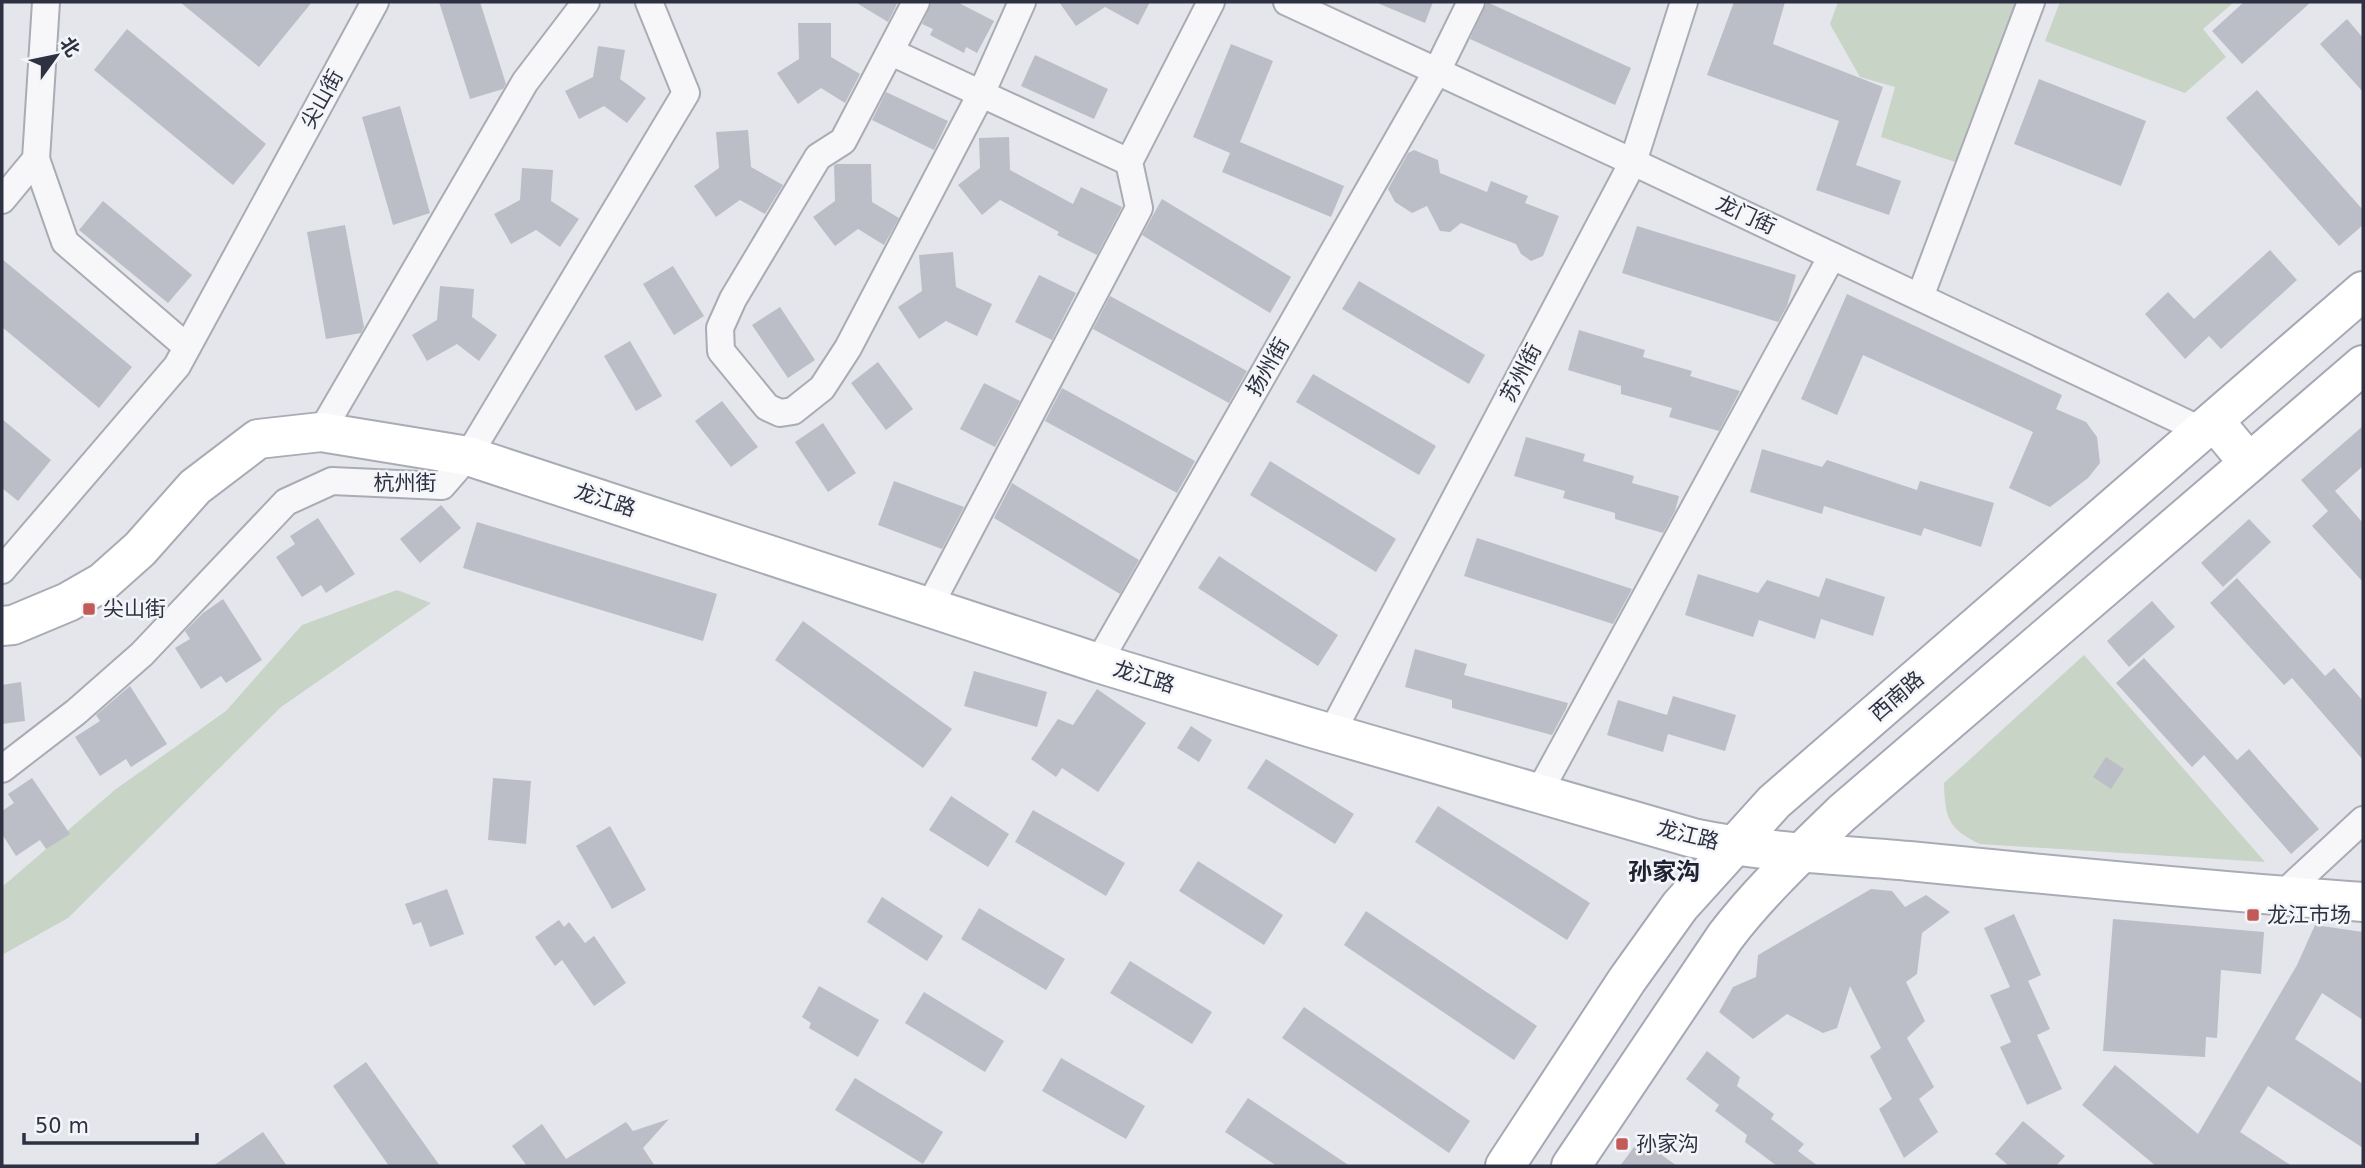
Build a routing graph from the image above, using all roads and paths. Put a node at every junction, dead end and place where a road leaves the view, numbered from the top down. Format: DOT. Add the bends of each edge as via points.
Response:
graph roads {
  1 [pos="46,2"];
  2 [pos="375,2"];
  3 [pos="586,2"];
  4 [pos="649,2"];
  5 [pos="916,2"];
  6 [pos="1022,2"];
  7 [pos="1211,2"];
  8 [pos="1287,2"];
  9 [pos="1471,2"];
  10 [pos="1684,2"];
  11 [pos="2031,2"];
  12 [pos="891,52"];
  13 [pos="1437,71"];
  14 [pos="981,94"];
  15 [pos="36,159"];
  16 [pos="1129,162"];
  17 [pos="1633,162"];
  18 [pos="2,200"];
  19 [pos="1832,256"];
  20 [pos="2363,291"];
  21 [pos="1920,297"];
  22 [pos="187,347"];
  23 [pos="2363,365"];
  24 [pos="2208,426"];
  25 [pos="321,432"];
  26 [pos="468,456"];
  27 [pos="2249,463"];
  28 [pos="2,570"];
  29 [pos="929,607"];
  30 [pos="2,626"];
  31 [pos="1098,663"];
  32 [pos="1331,734"];
  33 [pos="2,769"];
  34 [pos="1538,793"];
  35 [pos="2363,820"];
  36 [pos="1732,846"];
  37 [pos="1800,854"];
  38 [pos="2282,895"];
  39 [pos="2363,902"];
  40 [pos="1505,1166"];
  41 [pos="1571,1166"];
  1 -- 15 [label="street"];
  2 -- 22 [label="street, 尖山街"];
  3 -- 25 [label="street" via="525,82"];
  4 -- 26 [label="street, 杭州街" via="686,93"];
  5 -- 12 [label="street"];
  6 -- 14 [label="street"];
  7 -- 16 [label="street"];
  8 -- 13 [label="street, 龙门街"];
  9 -- 13 [label="street, 扬州街"];
  10 -- 17 [label="street, 苏州街"];
  11 -- 21 [label="street"];
  12 -- 14 [label="street"];
  12 -- 14 [label="street" via="844,141 818,157 720,328 721,351 767,407 780,413 793,411 822,388 848,348"];
  13 -- 17 [label="street, 龙门街"];
  13 -- 31 [label="street, 扬州街"];
  14 -- 16 [label="street"];
  15 -- 18 [label="street"];
  15 -- 22 [label="street" via="65,242"];
  16 -- 29 [label="street" via="1139,208"];
  17 -- 19 [label="street, 龙门街"];
  17 -- 32 [label="street, 苏州街"];
  19 -- 21 [label="street, 龙门街"];
  19 -- 34 [label="street"];
  20 -- 24 [label="street, 西南路"];
  21 -- 24 [label="street, 龙门街"];
  22 -- 28 [label="street, 尖山街" via="177,366"];
  23 -- 27 [label="street"];
  24 -- 27 [label="street"];
  24 -- 36 [label="street, 西南路" via="1774,802"];
  25 -- 26 [label="street, 龙江路"];
  25 -- 30 [label="street, 龙江路" via="258,439 195,487 140,549 103,582 68,602"];
  26 -- 29 [label="street, 龙江路"];
  26 -- 33 [label="street, 杭州街" via="442,486 332,481 286,502 142,654"];
  27 -- 37 [label="street"];
  29 -- 31 [label="street, 龙江路"];
  31 -- 32 [label="street, 龙江路"];
  32 -- 34 [label="street, 龙江路"];
  34 -- 36 [label="street, 龙江路"];
  35 -- 38 [label="street"];
  36 -- 37 [label="street, 龙江路"];
  36 -- 40 [label="street, 西南路" via="1680,906 1627,980"];
  37 -- 38 [label="street, 龙江路"];
  37 -- 41 [label="street" via="1725,937"];
  38 -- 39 [label="street, 龙江路"];
}
